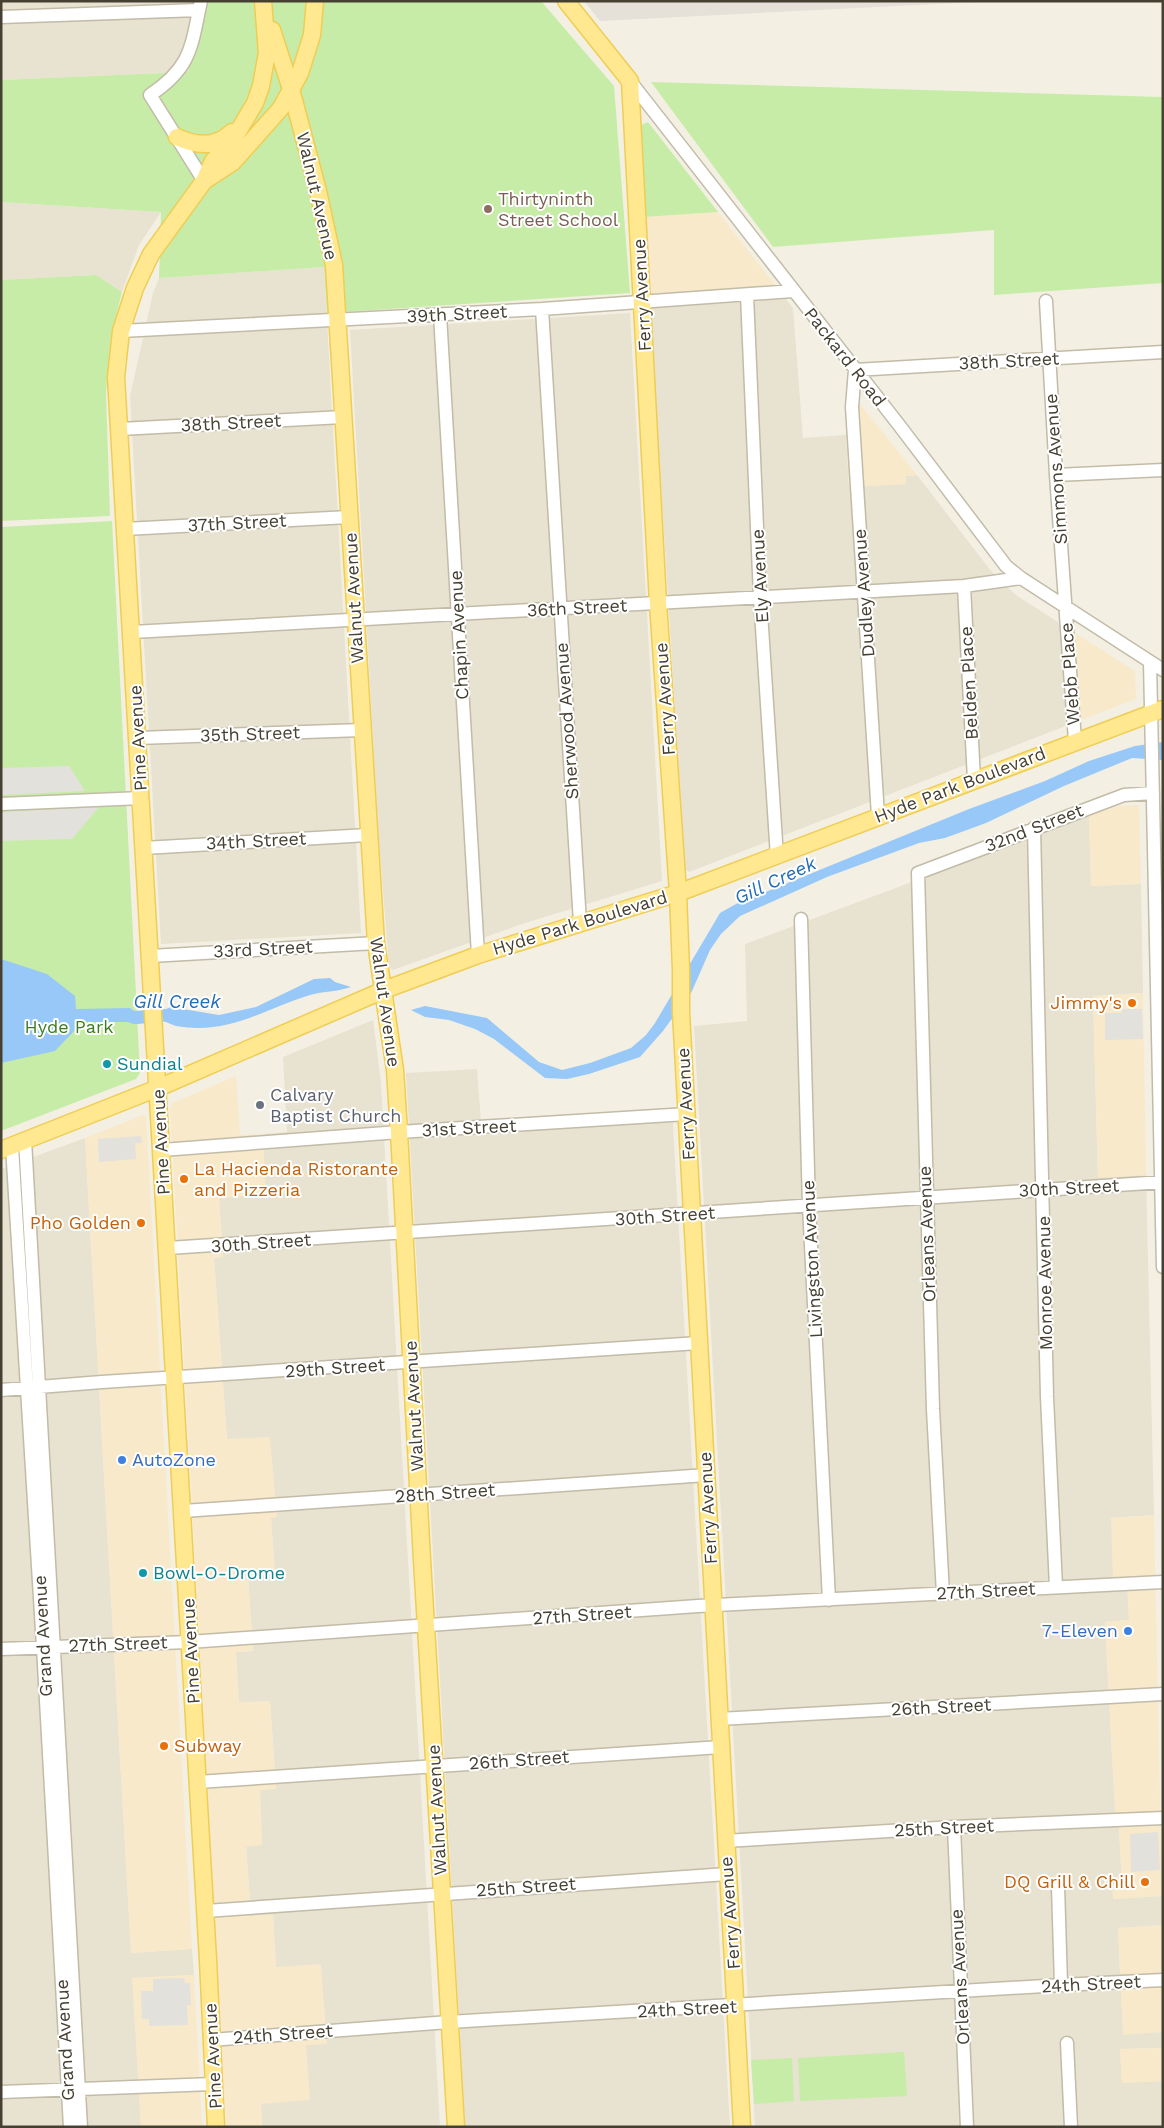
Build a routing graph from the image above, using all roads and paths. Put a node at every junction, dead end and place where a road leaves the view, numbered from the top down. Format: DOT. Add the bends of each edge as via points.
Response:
graph roads {
  1 [pos="315,1"];
  2 [pos="566,1"];
  3 [pos="264,4"];
  4 [pos="200,5"];
  5 [pos="1,17"];
  6 [pos="630,81"];
  7 [pos="291,89"];
  8 [pos="250,114"];
  9 [pos="177,137"];
  10 [pos="204,181"];
  11 [pos="794,291"];
  12 [pos="747,296"];
  13 [pos="1046,301"];
  14 [pos="642,303"];
  15 [pos="542,309"];
  16 [pos="440,315"];
  17 [pos="339,320"];
  18 [pos="121,331"];
  19 [pos="1163,352"];
  20 [pos="1049,358"];
  21 [pos="855,370"];
  22 [pos="343,417"];
  23 [pos="120,429"];
  24 [pos="1163,470"];
  25 [pos="1056,475"];
  26 [pos="349,517"];
  27 [pos="125,529"];
  28 [pos="1021,578"];
  29 [pos="964,586"];
  30 [pos="864,590"];
  31 [pos="760,597"];
  32 [pos="658,603"];
  33 [pos="1065,607"];
  34 [pos="560,609"];
  35 [pos="458,614"];
  36 [pos="355,620"];
  37 [pos="132,632"];
  38 [pos="1150,662"];
  39 [pos="1163,670"];
  40 [pos="1157,711"];
  41 [pos="362,730"];
  42 [pos="138,738"];
  43 [pos="1075,741"];
  44 [pos="974,780"];
  45 [pos="1153,793"];
  46 [pos="142,798"];
  47 [pos="1,804"];
  48 [pos="878,816"];
  49 [pos="1034,828"];
  50 [pos="368,834"];
  51 [pos="144,848"];
  52 [pos="777,857"];
  53 [pos="918,873"];
  54 [pos="678,893"];
  55 [pos="801,919"];
  56 [pos="580,923"];
  57 [pos="376,943"];
  58 [pos="478,955"];
  59 [pos="150,956"];
  60 [pos="384,990"];
  61 [pos="158,1088"];
  62 [pos="687,1114"];
  63 [pos="400,1132"];
  64 [pos="13,1145"];
  65 [pos="162,1150"];
  66 [pos="1162,1182"];
  67 [pos="1043,1190"];
  68 [pos="926,1198"];
  69 [pos="809,1206"];
  70 [pos="692,1214"];
  71 [pos="405,1234"];
  72 [pos="168,1248"];
  73 [pos="1163,1267"];
  74 [pos="699,1343"];
  75 [pos="412,1363"];
  76 [pos="175,1378"];
  77 [pos="33,1388"];
  78 [pos="1,1390"];
  79 [pos="707,1475"];
  80 [pos="418,1495"];
  81 [pos="183,1511"];
  82 [pos="1163,1582"];
  83 [pos="1056,1587"];
  84 [pos="943,1594"];
  85 [pos="829,1600"];
  86 [pos="713,1606"];
  87 [pos="426,1626"];
  88 [pos="189,1642"];
  89 [pos="48,1646"];
  90 [pos="1,1649"];
  91 [pos="1163,1694"];
  92 [pos="719,1719"];
  93 [pos="720,1747"];
  94 [pos="435,1765"];
  95 [pos="198,1782"];
  96 [pos="1163,1818"];
  97 [pos="954,1827"];
  98 [pos="726,1841"];
  99 [pos="727,1874"];
  100 [pos="1058,1886"];
  101 [pos="441,1893"];
  102 [pos="206,1910"];
  103 [pos="1163,1980"];
  104 [pos="1061,1985"];
  105 [pos="960,1991"];
  106 [pos="736,2006"];
  107 [pos="449,2022"];
  108 [pos="211,2040"];
  109 [pos="1067,2043"];
  110 [pos="213,2084"];
  111 [pos="73,2089"];
  112 [pos="1,2092"];
  113 [pos="70,2127"];
  114 [pos="80,2127"];
  115 [pos="216,2127"];
  116 [pos="456,2127"];
  117 [pos="742,2127"];
  118 [pos="967,2127"];
  119 [pos="1071,2127"];
  1 -- 7 [label="main road" via="312,35 300,73"];
  2 -- 6 [label="main road, Packard Road"];
  3 -- 7 [label="main road, Walnut Avenue"];
  3 -- 8 [label="main road" via="267,53 261,86"];
  4 -- 5 [label="street"];
  4 -- 9 [label="street" via="186,61 171,80 150,95"];
  6 -- 11 [label="street, Packard Road"];
  6 -- 14 [label="main road, Ferry Avenue"];
  7 -- 10 [label="main road" via="280,108 233,162"];
  7 -- 17 [label="main road, Walnut Avenue" via="331,244"];
  8 -- 9 [label="main road" via="231,134 216,143 192,143"];
  8 -- 10 [label="main road" via="213,161"];
  9 -- 10 [label="street"];
  10 -- 18 [label="main road, Pine Avenue" via="151,254 135,288"];
  11 -- 12 [label="street, 39th Street"];
  11 -- 21 [label="street, Packard Road"];
  12 -- 14 [label="street, 39th Street"];
  12 -- 31 [label="street, Ely Avenue"];
  13 -- 20 [label="street, Simmons Avenue"];
  14 -- 15 [label="street, 39th Street"];
  14 -- 32 [label="main road, Ferry Avenue"];
  15 -- 16 [label="street, 39th Street"];
  15 -- 34 [label="street, Sherwood Avenue"];
  16 -- 17 [label="street, 39th Street"];
  16 -- 35 [label="street, Chapin Avenue"];
  17 -- 18 [label="street, 39th Street"];
  17 -- 22 [label="main road, Walnut Avenue"];
  18 -- 23 [label="main road, Pine Avenue" via="116,377"];
  19 -- 20 [label="street, 38th Street"];
  20 -- 21 [label="street, 38th Street"];
  20 -- 25 [label="street, Simmons Avenue"];
  21 -- 28 [label="street, Packard Road" via="1006,566"];
  21 -- 30 [label="street, Dudley Avenue" via="852,407"];
  22 -- 23 [label="street, 38th Street"];
  22 -- 26 [label="main road, Walnut Avenue"];
  23 -- 27 [label="main road, Pine Avenue"];
  24 -- 25 [label="street"];
  25 -- 33 [label="street, Simmons Avenue"];
  26 -- 27 [label="street, 37th Street"];
  26 -- 36 [label="main road, Walnut Avenue"];
  27 -- 37 [label="main road, Pine Avenue"];
  28 -- 29 [label="street, 36th Street"];
  28 -- 33 [label="street, Packard Road"];
  29 -- 30 [label="street, 36th Street"];
  29 -- 44 [label="street, Belden Place"];
  30 -- 31 [label="street, 36th Street"];
  30 -- 48 [label="street, Dudley Avenue"];
  31 -- 32 [label="street, 36th Street"];
  31 -- 52 [label="street, Ely Avenue"];
  32 -- 34 [label="street, 36th Street"];
  32 -- 54 [label="main road, Ferry Avenue"];
  33 -- 38 [label="street, Packard Road"];
  33 -- 43 [label="street, Webb Place"];
  34 -- 35 [label="street, 36th Street"];
  34 -- 56 [label="street, Sherwood Avenue"];
  35 -- 36 [label="street, 36th Street"];
  35 -- 58 [label="street, Chapin Avenue"];
  36 -- 37 [label="street, 36th Street"];
  36 -- 41 [label="main road, Walnut Avenue"];
  37 -- 42 [label="main road, Pine Avenue"];
  38 -- 39 [label="street, Packard Road"];
  38 -- 40 [label="street"];
  40 -- 43 [label="main road, Hyde Park Boulevard"];
  40 -- 45 [label="street" via="1152,736"];
  41 -- 42 [label="street, 35th Street"];
  41 -- 50 [label="main road, Walnut Avenue"];
  42 -- 46 [label="main road, Pine Avenue"];
  43 -- 44 [label="main road, Hyde Park Boulevard"];
  44 -- 48 [label="main road, Hyde Park Boulevard"];
  45 -- 49 [label="street, 32nd Street" via="1124,795"];
  45 -- 66 [label="street"];
  46 -- 47 [label="street"];
  46 -- 51 [label="main road, Pine Avenue"];
  48 -- 52 [label="main road, Hyde Park Boulevard"];
  49 -- 53 [label="street, 32nd Street"];
  49 -- 67 [label="street, Monroe Avenue"];
  50 -- 51 [label="street, 34th Street"];
  50 -- 57 [label="main road, Walnut Avenue"];
  51 -- 59 [label="main road, Pine Avenue"];
  52 -- 54 [label="main road, Hyde Park Boulevard"];
  53 -- 68 [label="street, Orleans Avenue"];
  54 -- 56 [label="main road, Hyde Park Boulevard"];
  54 -- 62 [label="main road, Ferry Avenue"];
  55 -- 69 [label="street, Livingston Avenue"];
  56 -- 58 [label="main road, Hyde Park Boulevard"];
  57 -- 59 [label="street, 33rd Street"];
  57 -- 60 [label="main road, Walnut Avenue"];
  58 -- 60 [label="main road, Hyde Park Boulevard"];
  59 -- 61 [label="main road, Pine Avenue"];
  60 -- 61 [label="main road, Hyde Park Boulevard"];
  60 -- 63 [label="main road, Walnut Avenue"];
  61 -- 64 [label="main road, Hyde Park Boulevard"];
  61 -- 65 [label="main road, Pine Avenue"];
  62 -- 63 [label="street, 31st Street"];
  62 -- 70 [label="main road, Ferry Avenue"];
  63 -- 65 [label="street, 31st Street"];
  63 -- 71 [label="main road, Walnut Avenue"];
  64 -- 77 [label="street, Grand Avenue"];
  65 -- 72 [label="main road, Pine Avenue"];
  66 -- 67 [label="street, 30th Street"];
  66 -- 73 [label="street"];
  67 -- 68 [label="street, 30th Street"];
  67 -- 83 [label="street, Monroe Avenue" via="1047,1397"];
  68 -- 69 [label="street, 30th Street"];
  68 -- 84 [label="street, Orleans Avenue"];
  69 -- 70 [label="street, 30th Street"];
  69 -- 85 [label="street, Livingston Avenue"];
  70 -- 71 [label="street, 30th Street"];
  70 -- 74 [label="main road, Ferry Avenue"];
  71 -- 72 [label="street, 30th Street"];
  71 -- 75 [label="main road, Walnut Avenue"];
  72 -- 76 [label="main road, Pine Avenue"];
  74 -- 75 [label="street, 29th Street"];
  74 -- 79 [label="main road, Ferry Avenue"];
  75 -- 76 [label="street, 29th Street"];
  75 -- 80 [label="main road, Walnut Avenue"];
  76 -- 77 [label="street, 29th Street"];
  76 -- 81 [label="main road, Pine Avenue"];
  77 -- 78 [label="street, 29th Street"];
  77 -- 89 [label="street, Grand Avenue"];
  79 -- 80 [label="street, 28th Street"];
  79 -- 86 [label="main road, Ferry Avenue"];
  80 -- 81 [label="street, 28th Street"];
  80 -- 87 [label="main road, Walnut Avenue"];
  81 -- 88 [label="main road, Pine Avenue"];
  82 -- 83 [label="street, 27th Street"];
  83 -- 84 [label="street, 27th Street"];
  84 -- 85 [label="street, 27th Street"];
  85 -- 86 [label="street, 27th Street"];
  86 -- 87 [label="street, 27th Street"];
  86 -- 92 [label="main road, Ferry Avenue"];
  87 -- 88 [label="street, 27th Street"];
  87 -- 94 [label="main road, Walnut Avenue"];
  88 -- 89 [label="street, 27th Street"];
  88 -- 95 [label="main road, Pine Avenue"];
  89 -- 90 [label="street, 27th Street"];
  89 -- 111 [label="street, Grand Avenue"];
  91 -- 92 [label="street, 26th Street"];
  92 -- 93 [label="main road, Ferry Avenue"];
  93 -- 94 [label="street, 26th Street"];
  93 -- 98 [label="main road, Ferry Avenue"];
  94 -- 95 [label="street, 26th Street"];
  94 -- 101 [label="main road, Walnut Avenue"];
  95 -- 102 [label="main road, Pine Avenue"];
  96 -- 97 [label="street, 25th Street"];
  97 -- 98 [label="street, 25th Street"];
  97 -- 105 [label="street, Orleans Avenue"];
  98 -- 99 [label="main road, Ferry Avenue"];
  99 -- 101 [label="street, 25th Street"];
  99 -- 106 [label="main road, Ferry Avenue"];
  100 -- 104 [label="street"];
  101 -- 102 [label="street, 25th Street"];
  101 -- 107 [label="main road, Walnut Avenue"];
  102 -- 108 [label="main road, Pine Avenue"];
  103 -- 104 [label="street, 24th Street"];
  104 -- 105 [label="street, 24th Street"];
  105 -- 106 [label="street, 24th Street"];
  105 -- 118 [label="street, Orleans Avenue"];
  106 -- 107 [label="street, 24th Street"];
  106 -- 117 [label="main road, Ferry Avenue"];
  107 -- 108 [label="street, 24th Street"];
  107 -- 116 [label="main road, Walnut Avenue"];
  108 -- 110 [label="main road, Pine Avenue"];
  109 -- 119 [label="street"];
  110 -- 111 [label="street"];
  110 -- 115 [label="main road, Pine Avenue"];
  111 -- 112 [label="street"];
  111 -- 113 [label="street, Grand Avenue"];
  111 -- 114 [label="street"];
}
